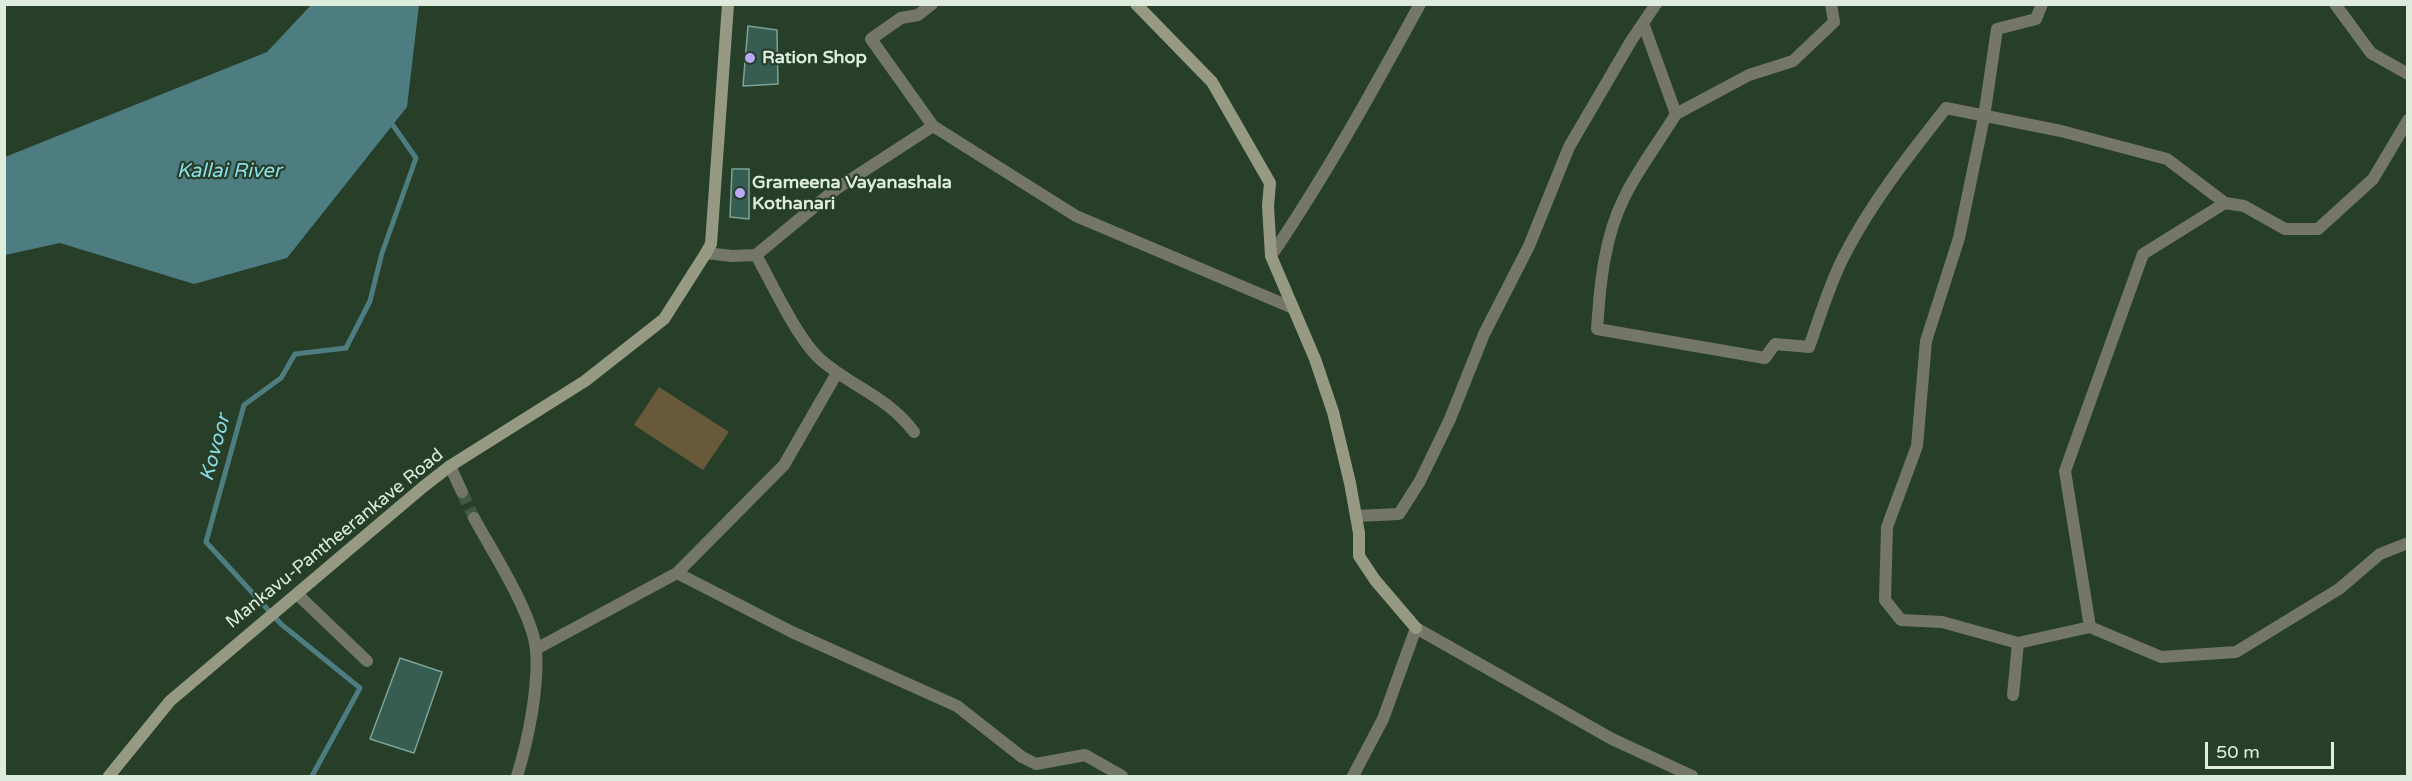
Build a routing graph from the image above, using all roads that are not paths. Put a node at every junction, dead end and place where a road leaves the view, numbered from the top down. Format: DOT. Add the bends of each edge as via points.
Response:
graph roads {
  1 [pos="728,4"];
  2 [pos="932,4"];
  3 [pos="1136,4"];
  4 [pos="1420,4"];
  5 [pos="1656,4"];
  6 [pos="1831,4"];
  7 [pos="2042,4"];
  8 [pos="2335,4"];
  9 [pos="1643,23"];
  10 [pos="2408,74"];
  11 [pos="1676,114"];
  12 [pos="1984,117"];
  13 [pos="2408,120"];
  14 [pos="933,126"];
  15 [pos="2225,203"];
  16 [pos="706,253"];
  17 [pos="756,255"];
  18 [pos="1271,256"];
  19 [pos="1293,308"];
  20 [pos="837,373"];
  21 [pos="914,432"];
  22 [pos="450,466"];
  23 [pos="462,492"];
  24 [pos="1356,516"];
  25 [pos="474,518"];
  26 [pos="2408,543"];
  27 [pos="677,573"];
  28 [pos="294,596"];
  29 [pos="2090,627"];
  30 [pos="1416,628"];
  31 [pos="2018,643"];
  32 [pos="536,649"];
  33 [pos="367,661"];
  34 [pos="2013,695"];
  35 [pos="110,777"];
  36 [pos="517,777"];
  37 [pos="1122,777"];
  38 [pos="1353,777"];
  39 [pos="1692,777"];
  1 -- 16 [label="main road, Mankavu-Pantheerankave Road" via="711,244"];
  2 -- 14 [label="street" via="918,15 901,18 871,39"];
  3 -- 18 [label="main road" via="1212,82 1270,183"];
  4 -- 18 [label="street" via="1355,122"];
  5 -- 9 [label="street"];
  6 -- 11 [label="street" via="1834,22 1792,61 1749,75"];
  7 -- 12 [label="street" via="2036,19 1997,29"];
  8 -- 10 [label="street" via="2371,53"];
  9 -- 11 [label="street"];
  9 -- 24 [label="street" via="1569,147 1420,482 1399,513"];
  11 -- 12 [label="street" via="1624,197 1600,283 1597,329 1765,358 1775,344 1809,347 1842,258 1865,216 1946,108"];
  12 -- 15 [label="street" via="2061,131 2168,159"];
  12 -- 31 [label="street" via="1959,238 1926,341 1917,446 1887,527 1885,600 1902,620 1942,622"];
  13 -- 15 [label="street" via="2373,179 2318,229 2285,229 2244,206"];
  14 -- 17 [label="street" via="836,189"];
  14 -- 19 [label="street" via="1076,216"];
  15 -- 29 [label="street" via="2143,254 2066,471"];
  16 -- 17 [label="street"];
  16 -- 22 [label="main road, Mankavu-Pantheerankave Road" via="664,320 585,381"];
  17 -- 20 [label="street" via="805,341"];
  18 -- 19 [label="main road"];
  19 -- 24 [label="main road" via="1316,359 1333,412"];
  20 -- 21 [label="street" via="871,392 903,417"];
  20 -- 27 [label="street" via="784,465"];
  22 -- 23 [label="street"];
  22 -- 28 [label="main road, Mankavu-Pantheerankave Road"];
  24 -- 30 [label="main road" via="1359,556"];
  25 -- 32 [label="street" via="523,610"];
  26 -- 29 [label="street" via="2380,554 2339,589 2236,652 2161,657"];
  27 -- 32 [label="street"];
  27 -- 37 [label="street" via="792,632 957,706 1036,764 1085,755"];
  28 -- 33 [label="street"];
  28 -- 35 [label="main road, Mankavu-Pantheerankave Road" via="170,701"];
  29 -- 31 [label="street"];
  30 -- 38 [label="street" via="1383,719"];
  30 -- 39 [label="street" via="1612,740"];
  31 -- 34 [label="street"];
  32 -- 36 [label="street" via="531,723"];
}
